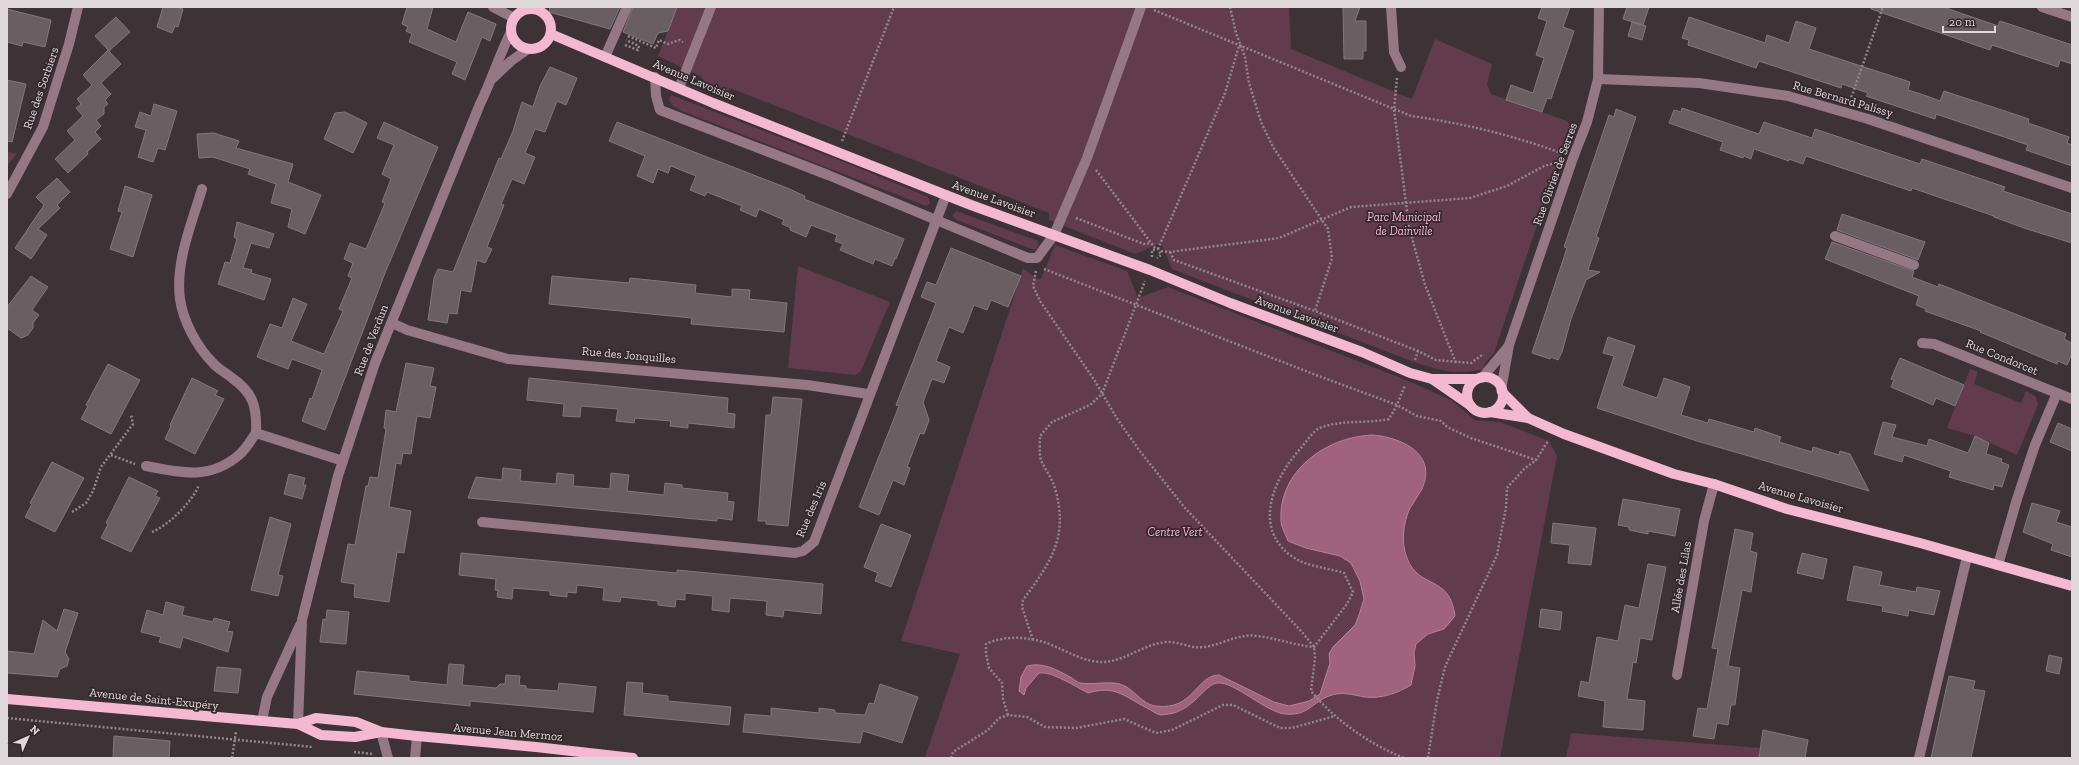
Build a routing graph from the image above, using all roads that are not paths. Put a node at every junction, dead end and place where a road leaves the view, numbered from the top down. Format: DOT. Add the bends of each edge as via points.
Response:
graph roads {
  1 [pos="78,7"];
  2 [pos="493,7"];
  3 [pos="626,7"];
  4 [pos="711,7"];
  5 [pos="1141,7"];
  6 [pos="1391,7"];
  7 [pos="1600,7"];
  8 [pos="2042,7"];
  9 [pos="525,8"];
  10 [pos="2072,17"];
  11 [pos="514,18"];
  12 [pos="511,32"];
  13 [pos="551,34"];
  14 [pos="528,49"];
  15 [pos="605,57"];
  16 [pos="1401,67"];
  17 [pos="655,77"];
  18 [pos="1598,79"];
  19 [pos="492,80"];
  20 [pos="679,88"];
  21 [pos="9,184"];
  22 [pos="2072,188"];
  23 [pos="202,189"];
  24 [pos="7,194"];
  25 [pos="946,195"];
  26 [pos="937,219"];
  27 [pos="1054,235"];
  28 [pos="1835,236"];
  29 [pos="1914,265"];
  30 [pos="392,323"];
  31 [pos="1922,343"];
  32 [pos="1509,345"];
  33 [pos="1480,378"];
  34 [pos="1432,379"];
  35 [pos="1502,391"];
  36 [pos="868,394"];
  37 [pos="2057,394"];
  38 [pos="2072,399"];
  39 [pos="1471,406"];
  40 [pos="1490,412"];
  41 [pos="1528,418"];
  42 [pos="256,433"];
  43 [pos="343,461"];
  44 [pos="146,466"];
  45 [pos="1714,484"];
  46 [pos="482,522"];
  47 [pos="1967,557"];
  48 [pos="1998,565"];
  49 [pos="2072,586"];
  50 [pos="302,620"];
  51 [pos="1677,675"];
  52 [pos="7,699"];
  53 [pos="262,721"];
  54 [pos="298,724"];
  55 [pos="381,732"];
  56 [pos="416,736"];
  57 [pos="388,758"];
  58 [pos="415,758"];
  59 [pos="633,758"];
  60 [pos="1919,758"];
  1 -- 21 [label="street, Rue des Sorbiers" via="43,127"];
  2 -- 11 [label="street"];
  3 -- 15 [label="street" via="617,39"];
  4 -- 20 [label="street"];
  5 -- 27 [label="street" via="1087,158"];
  6 -- 16 [label="street" via="1394,52"];
  7 -- 18 [label="street, Rue Olivier de Serres"];
  8 -- 10 [label="street"];
  9 -- 11 [label="main road"];
  9 -- 13 [label="main road" via="536,9 545,14 551,23"];
  11 -- 12 [label="main road"];
  12 -- 14 [label="main road" via="514,40"];
  12 -- 19 [label="street, Rue de Verdun"];
  13 -- 14 [label="main road" via="544,44"];
  13 -- 15 [label="main road, Avenue Lavoisier"];
  14 -- 19 [label="street, Rue de Verdun"];
  15 -- 17 [label="main road, Avenue Lavoisier"];
  17 -- 20 [label="main road, Avenue Lavoisier"];
  17 -- 26 [label="street" via="660,110"];
  18 -- 22 [label="street, Rue Bernard Palissy" via="1699,83 1788,96"];
  18 -- 32 [label="street, Rue Olivier de Serres" via="1587,122 1572,158"];
  19 -- 30 [label="street, Rue de Verdun"];
  20 -- 25 [label="main road, Avenue Lavoisier"];
  21 -- 24 [label="street, Rue des Sorbiers"];
  23 -- 42 [label="street" via="182,260 180,299 184,316 213,364 250,394 256,414"];
  25 -- 26 [label="street, Rue des Iris"];
  25 -- 27 [label="main road, Avenue Lavoisier"];
  26 -- 27 [label="street" via="1021,255 1037,258"];
  26 -- 36 [label="street, Rue des Iris"];
  27 -- 34 [label="main road, Avenue Lavoisier" via="1362,352 1410,373"];
  28 -- 29 [label="street"];
  30 -- 36 [label="street, Rue des Jonquilles" via="407,330 508,359 807,385"];
  30 -- 43 [label="street, Rue de Verdun"];
  31 -- 37 [label="street, Rue Condorcet" via="1934,344"];
  32 -- 33 [label="street, Rue Olivier de Serres"];
  32 -- 35 [label="street, Rue Olivier de Serres"];
  33 -- 34 [label="main road, Avenue Lavoisier"];
  33 -- 35 [label="main road" via="1494,380"];
  33 -- 39 [label="main road" via="1473,382 1467,391"];
  34 -- 39 [label="main road, Avenue Lavoisier"];
  35 -- 40 [label="main road" via="1498,407"];
  35 -- 41 [label="main road, Avenue Lavoisier"];
  36 -- 46 [label="street, Rue des Iris" via="814,542 803,551 795,553"];
  37 -- 38 [label="street, Rue Condorcet"];
  37 -- 48 [label="street" via="2035,445"];
  39 -- 40 [label="main road" via="1477,411"];
  40 -- 41 [label="main road, Avenue Lavoisier"];
  41 -- 45 [label="main road, Avenue Lavoisier" via="1674,474"];
  42 -- 43 [label="street"];
  42 -- 44 [label="street" via="240,455 215,470 185,473"];
  43 -- 50 [label="street, Rue de Verdun"];
  45 -- 47 [label="main road, Avenue Lavoisier" via="1787,509"];
  45 -- 51 [label="street, Allée des Lilas" via="1704,520"];
  47 -- 48 [label="main road, Avenue Lavoisier"];
  47 -- 60 [label="street"];
  48 -- 49 [label="main road, Avenue Lavoisier"];
  50 -- 53 [label="street" via="267,697"];
  50 -- 54 [label="street"];
  52 -- 53 [label="main road, Avenue de Saint-Exupéry"];
  53 -- 54 [label="main road, Avenue de Saint-Exupéry"];
  54 -- 55 [label="main road" via="316,718 356,722"];
  54 -- 55 [label="main road" via="320,735 355,737"];
  55 -- 56 [label="main road, Avenue Jean Mermoz"];
  55 -- 57 [label="street"];
  56 -- 58 [label="street"];
  56 -- 59 [label="main road, Avenue Jean Mermoz"];
}
